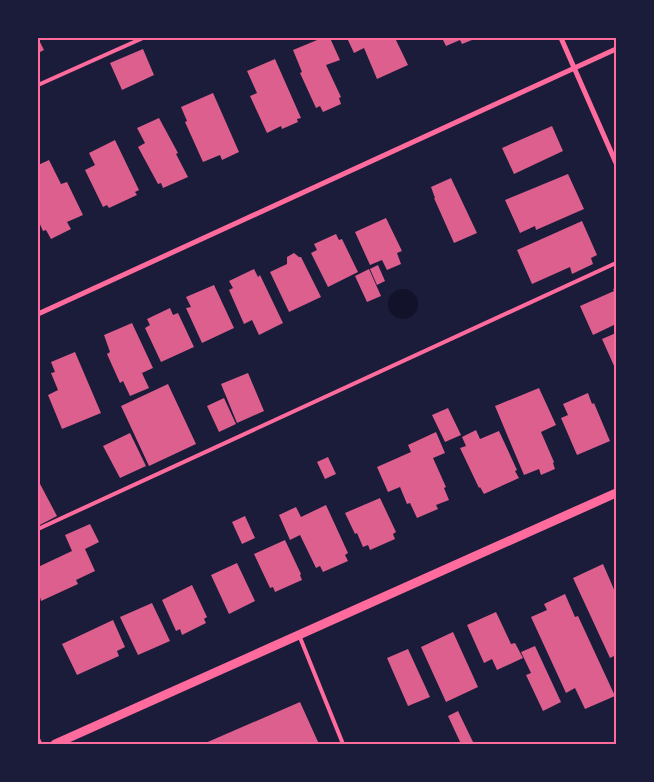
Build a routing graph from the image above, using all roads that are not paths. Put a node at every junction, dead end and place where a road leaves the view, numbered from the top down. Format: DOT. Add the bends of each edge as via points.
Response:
graph roads {
  1 [pos="143,38"];
  2 [pos="560,38"];
  3 [pos="616,49"];
  4 [pos="574,68"];
  5 [pos="38,85"];
  6 [pos="616,163"];
  7 [pos="616,264"];
  8 [pos="38,314"];
  9 [pos="616,493"];
  10 [pos="38,529"];
  11 [pos="299,635"];
  12 [pos="38,740"];
  13 [pos="40,744"];
  14 [pos="55,744"];
  15 [pos="343,744"];
  1 -- 5 [label="lane"];
  2 -- 4 [label="street"];
  3 -- 4 [label="street"];
  4 -- 6 [label="street"];
  4 -- 8 [label="street"];
  7 -- 10 [label="lane"];
  9 -- 11 [label="street"];
  11 -- 14 [label="street"];
  11 -- 15 [label="lane"];
  12 -- 13 [label="street"];
}
